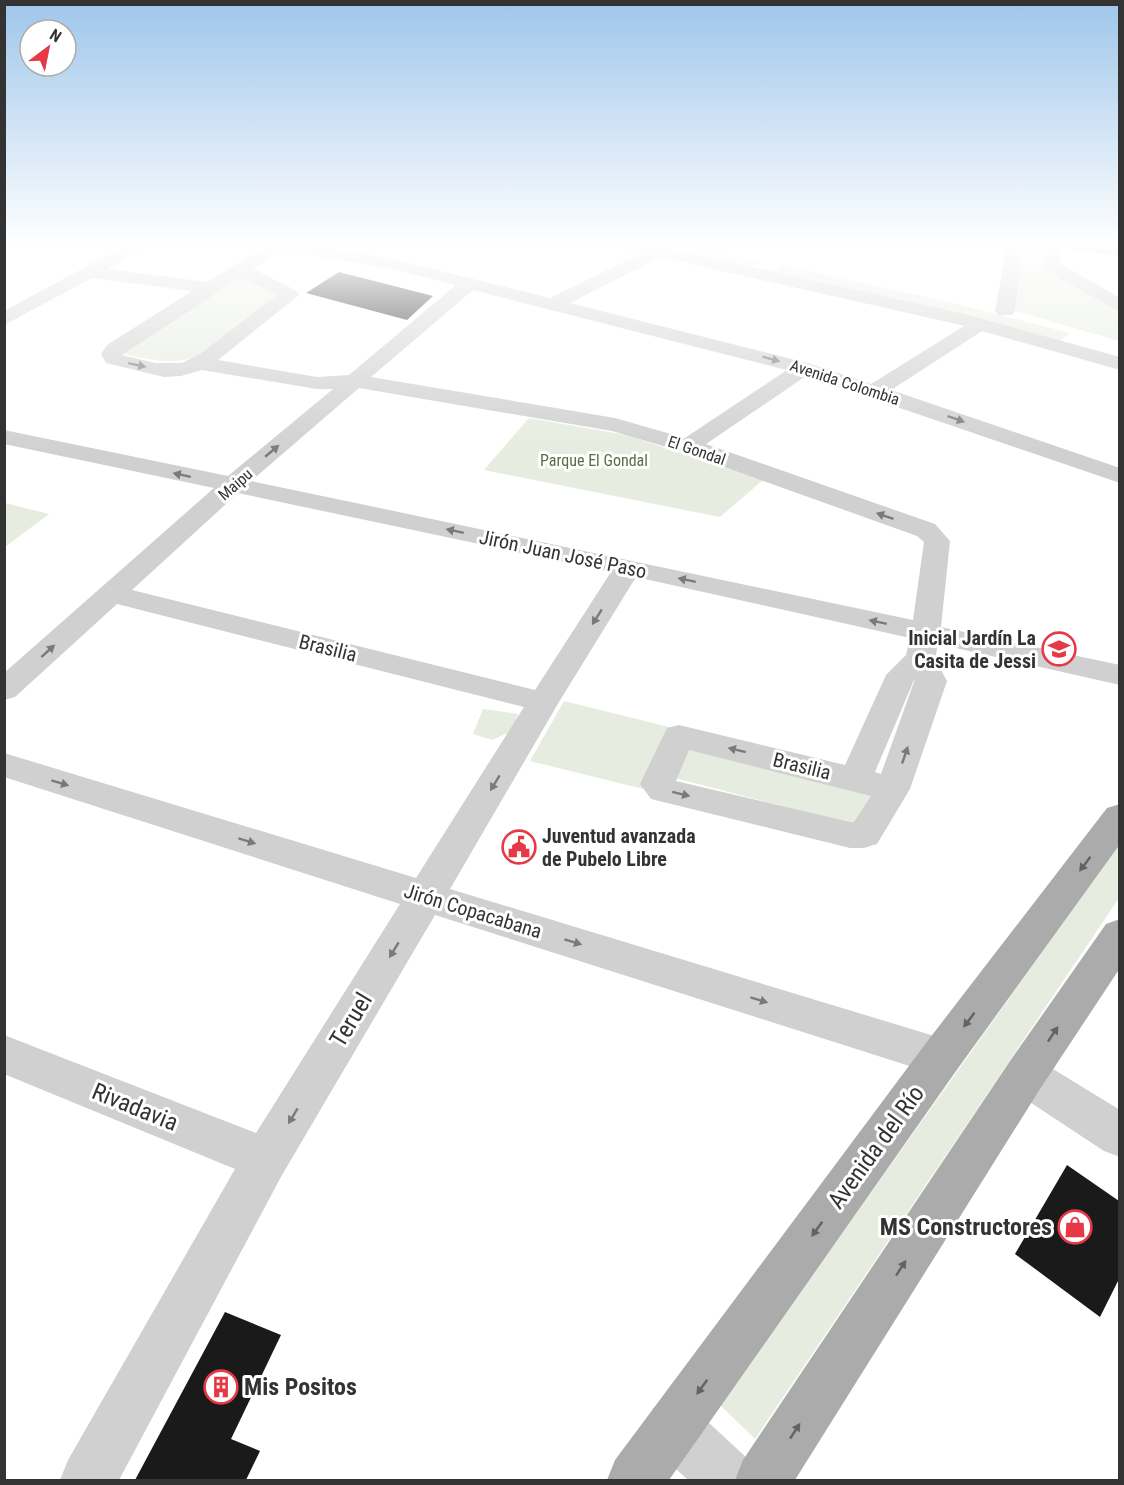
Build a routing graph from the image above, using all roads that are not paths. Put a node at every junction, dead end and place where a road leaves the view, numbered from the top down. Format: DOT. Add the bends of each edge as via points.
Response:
graph roads {
  1 [pos="167,314"];
  2 [pos="265,314"];
  3 [pos="433,314"];
  4 [pos="593,314"];
  5 [pos="985,314"];
  6 [pos="993,314"];
  7 [pos="1005,314"];
  8 [pos="1025,317"];
  9 [pos="1086,335"];
  10 [pos="1066,348"];
  11 [pos="217,351"];
  12 [pos="199,363"];
  13 [pos="1119,364"];
  14 [pos="804,368"];
  15 [pos="355,381"];
  16 [pos="874,391"];
  17 [pos="11,444"];
  18 [pos="687,446"];
  19 [pos="1119,476"];
  20 [pos="232,485"];
  21 [pos="628,567"];
  22 [pos="112,594"];
  23 [pos="923,646"];
  24 [pos="1119,675"];
  25 [pos="4,690"];
  26 [pos="543,702"];
  27 [pos="4,765"];
  28 [pos="855,780"];
  29 [pos="893,789"];
  30 [pos="1119,817"];
  31 [pos="426,897"];
  32 [pos="1119,935"];
  33 [pos="4,1054"];
  34 [pos="941,1057"];
  35 [pos="1025,1075"];
  36 [pos="1119,1136"];
  37 [pos="266,1159"];
  38 [pos="673,1428"];
  39 [pos="88,1480"];
  40 [pos="635,1480"];
  41 [pos="729,1480"];
  42 [pos="763,1480"];
  1 -- 12 [label="street, one-way" via="114,349 113,359 172,371"];
  2 -- 11 [label="street"];
  3 -- 15 [label="street, Maipu"];
  4 -- 14 [label="street, Avenida Colombia, one-way"];
  5 -- 16 [label="street"];
  6 -- 10 [label="street"];
  7 -- 8 [label="street"];
  9 -- 10 [label="street"];
  10 -- 13 [label="street"];
  11 -- 12 [label="street"];
  11 -- 15 [label="street, El Gondal" via="330,371"];
  12 -- 15 [label="street, El Gondal" via="317,383"];
  14 -- 16 [label="street, Avenida Colombia"];
  14 -- 18 [label="street"];
  15 -- 18 [label="street, El Gondal" via="605,423"];
  20 -- 15 [label="street, Maipu, one-way"];
  16 -- 19 [label="street, Avenida Colombia, one-way"];
  20 -- 17 [label="street, Jirón Juan José Paso, one-way"];
  23 -- 18 [label="street, El Gondal, one-way" via="937,541 926,530"];
  21 -- 20 [label="street, Jirón Juan José Paso, one-way"];
  20 -- 22 [label="street, Maipu"];
  23 -- 21 [label="street, Jirón Juan José Paso, one-way"];
  21 -- 26 [label="street, Teruel, one-way"];
  25 -- 22 [label="street, Maipu, one-way"];
  22 -- 26 [label="street, Brasilia"];
  23 -- 24 [label="street, Jirón Juan José Paso"];
  23 -- 28 [label="street" via="902,675"];
  29 -- 23 [label="street, one-way" via="931,681"];
  26 -- 31 [label="street, Teruel, one-way"];
  27 -- 31 [label="street, Jirón Copacabana, one-way"];
  28 -- 29 [label="street, Brasilia"];
  28 -- 29 [label="street, Brasilia, one-way" via="679,736 657,784 663,789 850,835 864,835"];
  30 -- 34 [label="main road, Avenida del Río, one-way"];
  31 -- 34 [label="street, Jirón Copacabana, one-way"];
  31 -- 37 [label="street, Teruel, one-way"];
  35 -- 32 [label="main road, one-way"];
  33 -- 37 [label="street, Rivadavia"];
  34 -- 38 [label="main road, Avenida del Río, one-way"];
  35 -- 36 [label="street"];
  42 -- 35 [label="main road, one-way"];
  37 -- 39 [label="street, Teruel"];
  38 -- 40 [label="main road, Avenida del Río"];
  38 -- 41 [label="street"];
}
